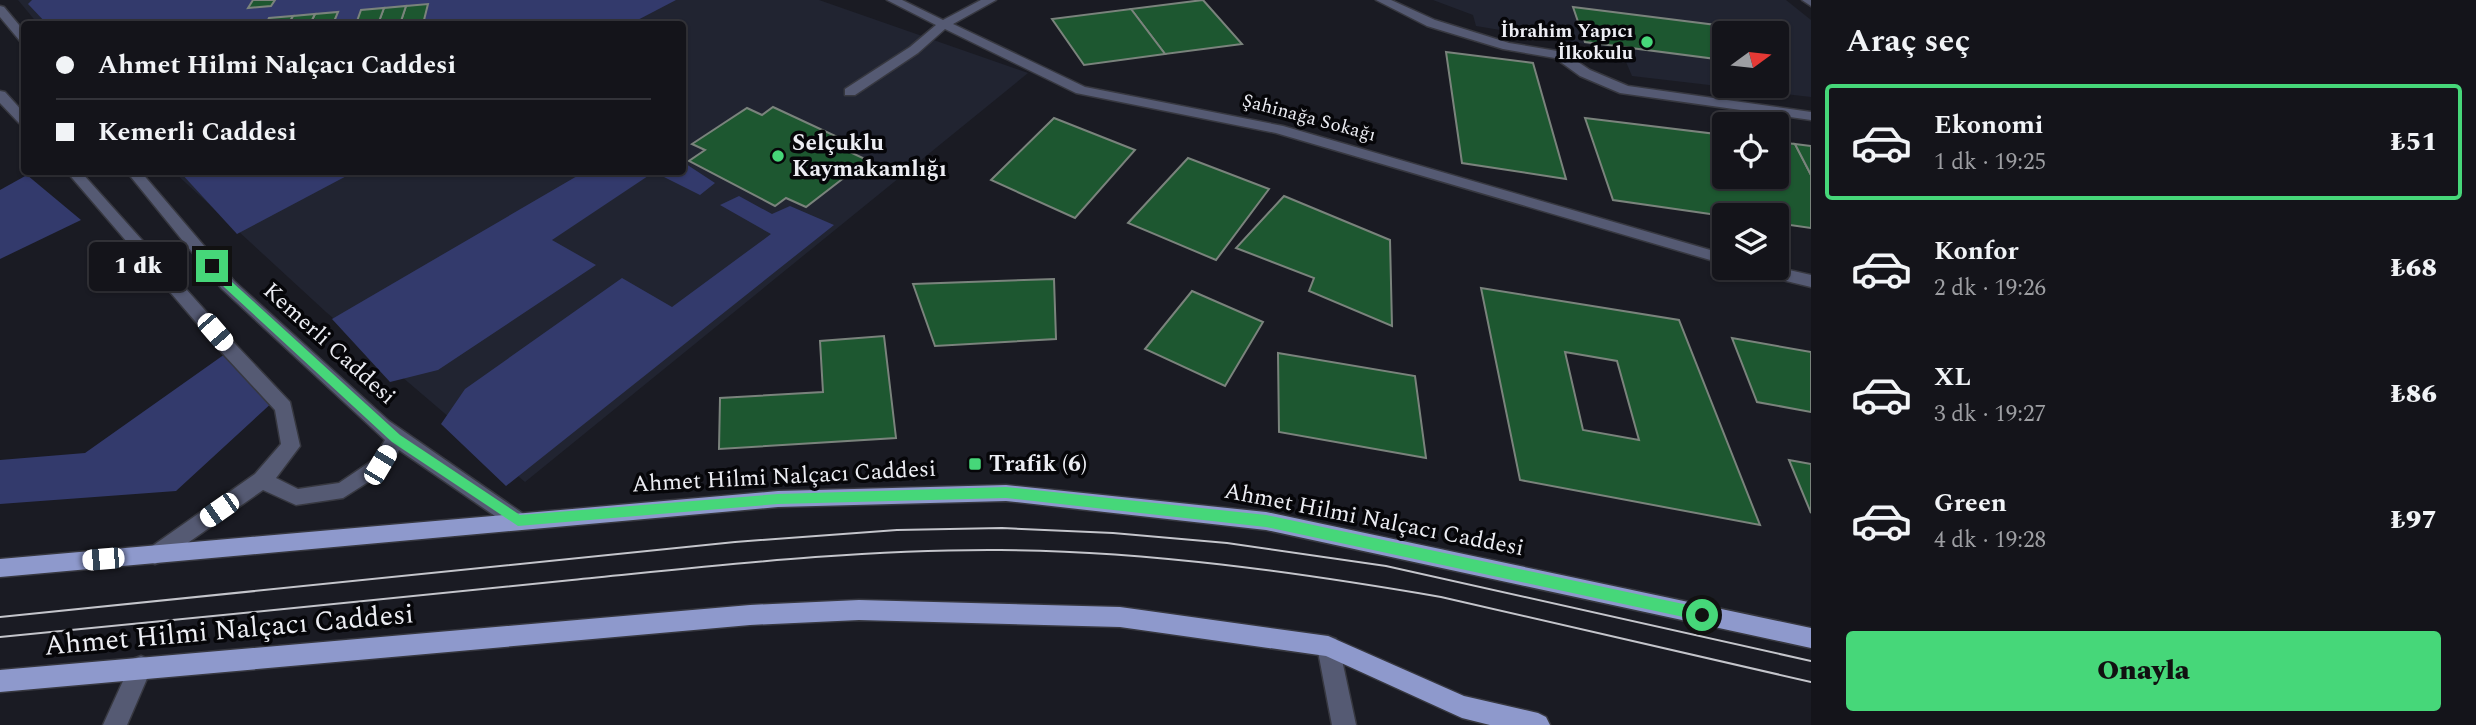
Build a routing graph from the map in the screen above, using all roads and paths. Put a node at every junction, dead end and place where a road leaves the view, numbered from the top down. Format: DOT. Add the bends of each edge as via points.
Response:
graph roads {
  1 [pos="893,0"];
  2 [pos="990,0"];
  3 [pos="1382,0"];
  4 [pos="0,10"];
  5 [pos="944,24"];
  6 [pos="21,34"];
  7 [pos="850,92"];
  8 [pos="0,95"];
  9 [pos="1811,116"];
  10 [pos="21,117"];
  11 [pos="77,175"];
  12 [pos="136,175"];
  13 [pos="1712,256"];
  14 [pos="1789,276"];
  15 [pos="1811,282"];
  16 [pos="396,438"];
  17 [pos="262,481"];
  18 [pos="518,520"];
  19 [pos="155,555"];
  20 [pos="0,568"];
  21 [pos="1811,638"];
  22 [pos="1328,646"];
  23 [pos="141,667"];
  24 [pos="0,681"];
  25 [pos="115,725"];
  26 [pos="1344,725"];
  27 [pos="1538,725"];
  1 -- 5 [label="street, Şahinağa Sokağı"];
  2 -- 5 [label="street"];
  3 -- 9 [label="street" via="1431,23 1507,46 1559,55 1585,73 1625,90"];
  4 -- 6 [label="street"];
  5 -- 7 [label="street"];
  5 -- 13 [label="street, Şahinağa Sokağı" via="1081,90 1278,129"];
  8 -- 10 [label="street"];
  11 -- 17 [label="street" via="284,407 291,446"];
  12 -- 16 [label="street, Kemerli Caddesi" via="228,285"];
  14 -- 15 [label="street"];
  16 -- 17 [label="street" via="380,465 343,490 296,497"];
  16 -- 18 [label="street, Kemerli Caddesi"];
  17 -- 19 [label="street"];
  18 -- 19 [label="main road, Ahmet Hilmi Nalçacı Caddesi"];
  18 -- 21 [label="main road, Ahmet Hilmi Nalçacı Caddesi" via="778,499 1006,493 1266,521"];
  19 -- 20 [label="main road, Ahmet Hilmi Nalçacı Caddesi"];
  22 -- 23 [label="main road, Ahmet Hilmi Nalçacı Caddesi" via="1120,617 859,610 750,615"];
  22 -- 26 [label="street"];
  22 -- 27 [label="main road, Ahmet Hilmi Nalçacı Caddesi" via="1462,706"];
  23 -- 24 [label="main road, Ahmet Hilmi Nalçacı Caddesi"];
  23 -- 25 [label="street"];
}
